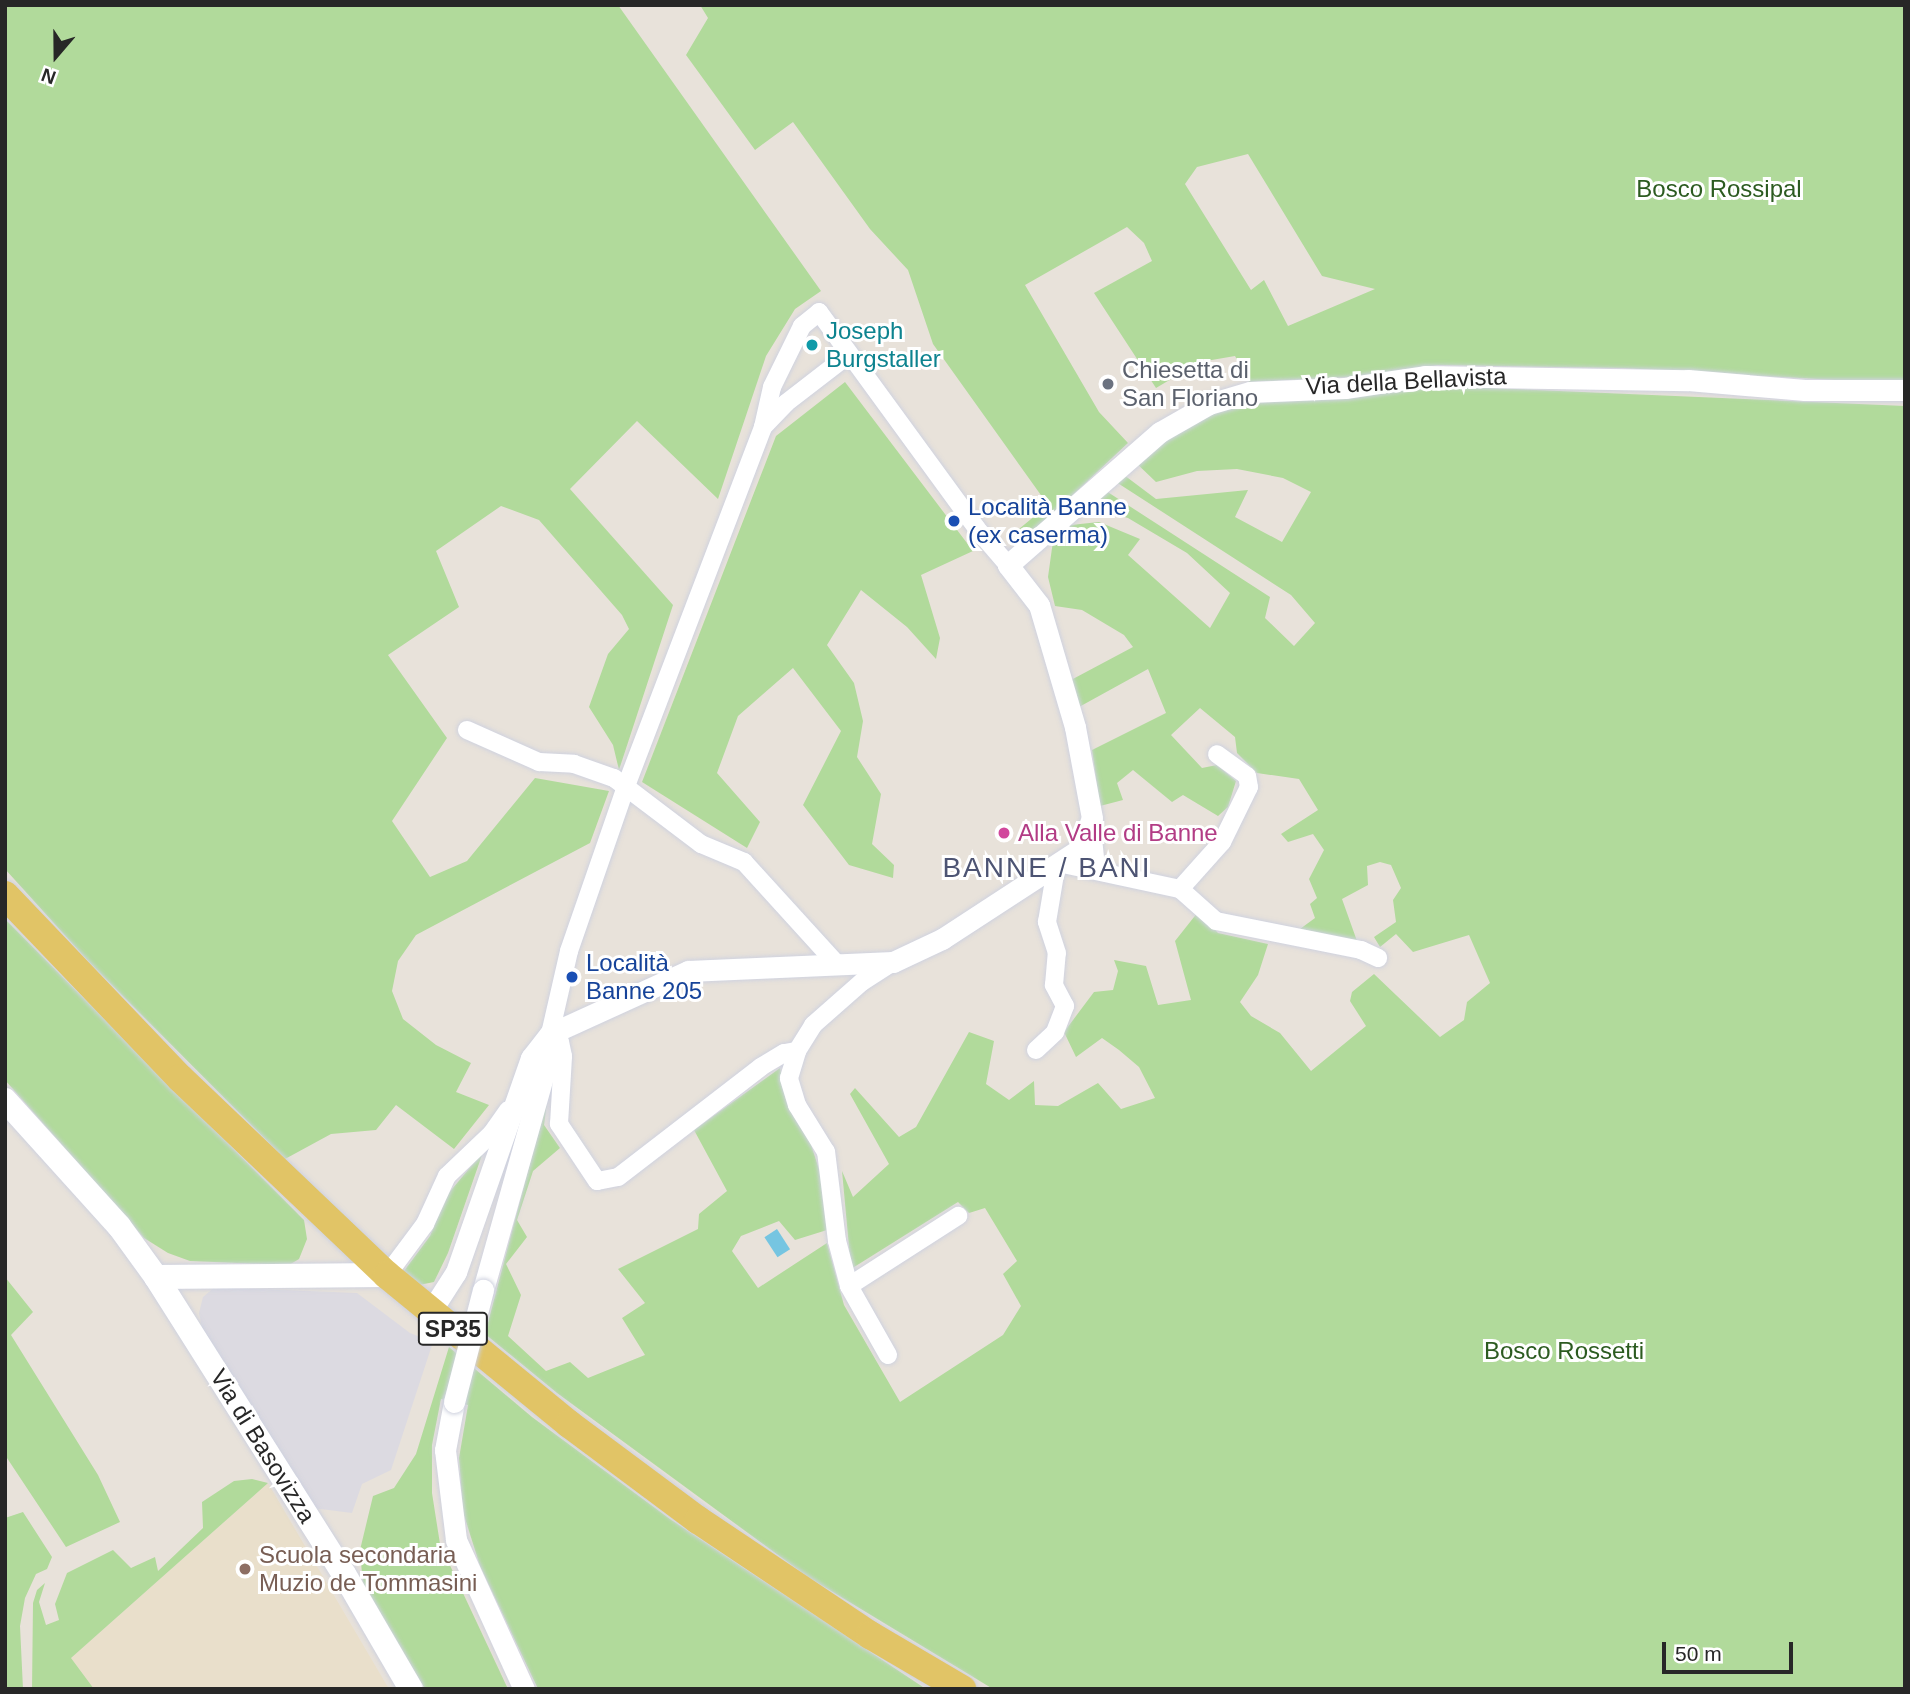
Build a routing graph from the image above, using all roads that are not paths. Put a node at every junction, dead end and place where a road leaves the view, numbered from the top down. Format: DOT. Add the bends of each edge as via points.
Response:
graph roads {
  1 [pos="848,355"];
  2 [pos="778,373"];
  3 [pos="1905,390"];
  4 [pos="792,398"];
  5 [pos="762,427"];
  6 [pos="1008,565"];
  7 [pos="467,730"];
  8 [pos="1217,754"];
  9 [pos="626,786"];
  10 [pos="1092,829"];
  11 [pos="1060,866"];
  12 [pos="1096,867"];
  13 [pos="1180,889"];
  14 [pos="5,895"];
  15 [pos="1378,958"];
  16 [pos="834,961"];
  17 [pos="893,962"];
  18 [pos="550,1034"];
  19 [pos="1036,1049"];
  20 [pos="797,1051"];
  21 [pos="517,1096"];
  22 [pos="5,1100"];
  23 [pos="958,1216"];
  24 [pos="387,1275"];
  25 [pos="156,1277"];
  26 [pos="849,1286"];
  27 [pos="431,1311"];
  28 [pos="888,1355"];
  29 [pos="411,1689"];
  30 [pos="524,1689"];
  31 [pos="962,1689"];
  1 -- 2 [label="street" via="819,312 791,341"];
  1 -- 4 [label="street"];
  1 -- 6 [label="street"];
  2 -- 4 [label="street" via="783,390"];
  2 -- 5 [label="street"];
  3 -- 6 [label="street, Via della Bellavista" via="1425,376 1345,388 1250,392 1209,404 1140,444"];
  4 -- 5 [label="street"];
  5 -- 9 [label="street"];
  6 -- 10 [label="street" via="1039,605 1050,631 1088,785"];
  7 -- 9 [label="street" via="539,762 574,764"];
  8 -- 13 [label="street" via="1247,776 1249,787 1222,842"];
  9 -- 16 [label="street" via="701,844 744,862"];
  9 -- 18 [label="street" via="569,951"];
  10 -- 11 [label="street" via="1080,849"];
  10 -- 12 [label="street"];
  11 -- 12 [label="street"];
  11 -- 17 [label="street" via="1032,876 920,952"];
  11 -- 19 [label="street" via="1047,922 1057,953 1054,985 1065,1006 1055,1032"];
  12 -- 13 [label="street"];
  13 -- 15 [label="street" via="1216,921 1361,950"];
  14 -- 24 [label="main road, SP35" via="180,1078"];
  16 -- 17 [label="street"];
  16 -- 18 [label="street" via="771,971 688,971"];
  17 -- 20 [label="street" via="813,1025"];
  18 -- 20 [label="street" via="560,1042 562,1056 559,1124 597,1181 632,1169 761,1067"];
  18 -- 21 [label="street" via="531,1058"];
  18 -- 30 [label="street, bridge" via="547,1062 483,1290 445,1450 456,1540"];
  20 -- 26 [label="street" via="790,1090 826,1152 837,1241"];
  21 -- 24 [label="street" via="492,1133 446,1176 425,1224"];
  21 -- 27 [label="street" via="456,1272"];
  22 -- 25 [label="main road, Via di Basovizza" via="119,1226"];
  23 -- 26 [label="street"];
  24 -- 25 [label="main road"];
  24 -- 27 [label="main road, SP35"];
  25 -- 29 [label="main road, Via di Basovizza" via="344,1574"];
  26 -- 28 [label="street"];
  27 -- 31 [label="main road, SP35" via="569,1424 698,1520 870,1635"];
}
